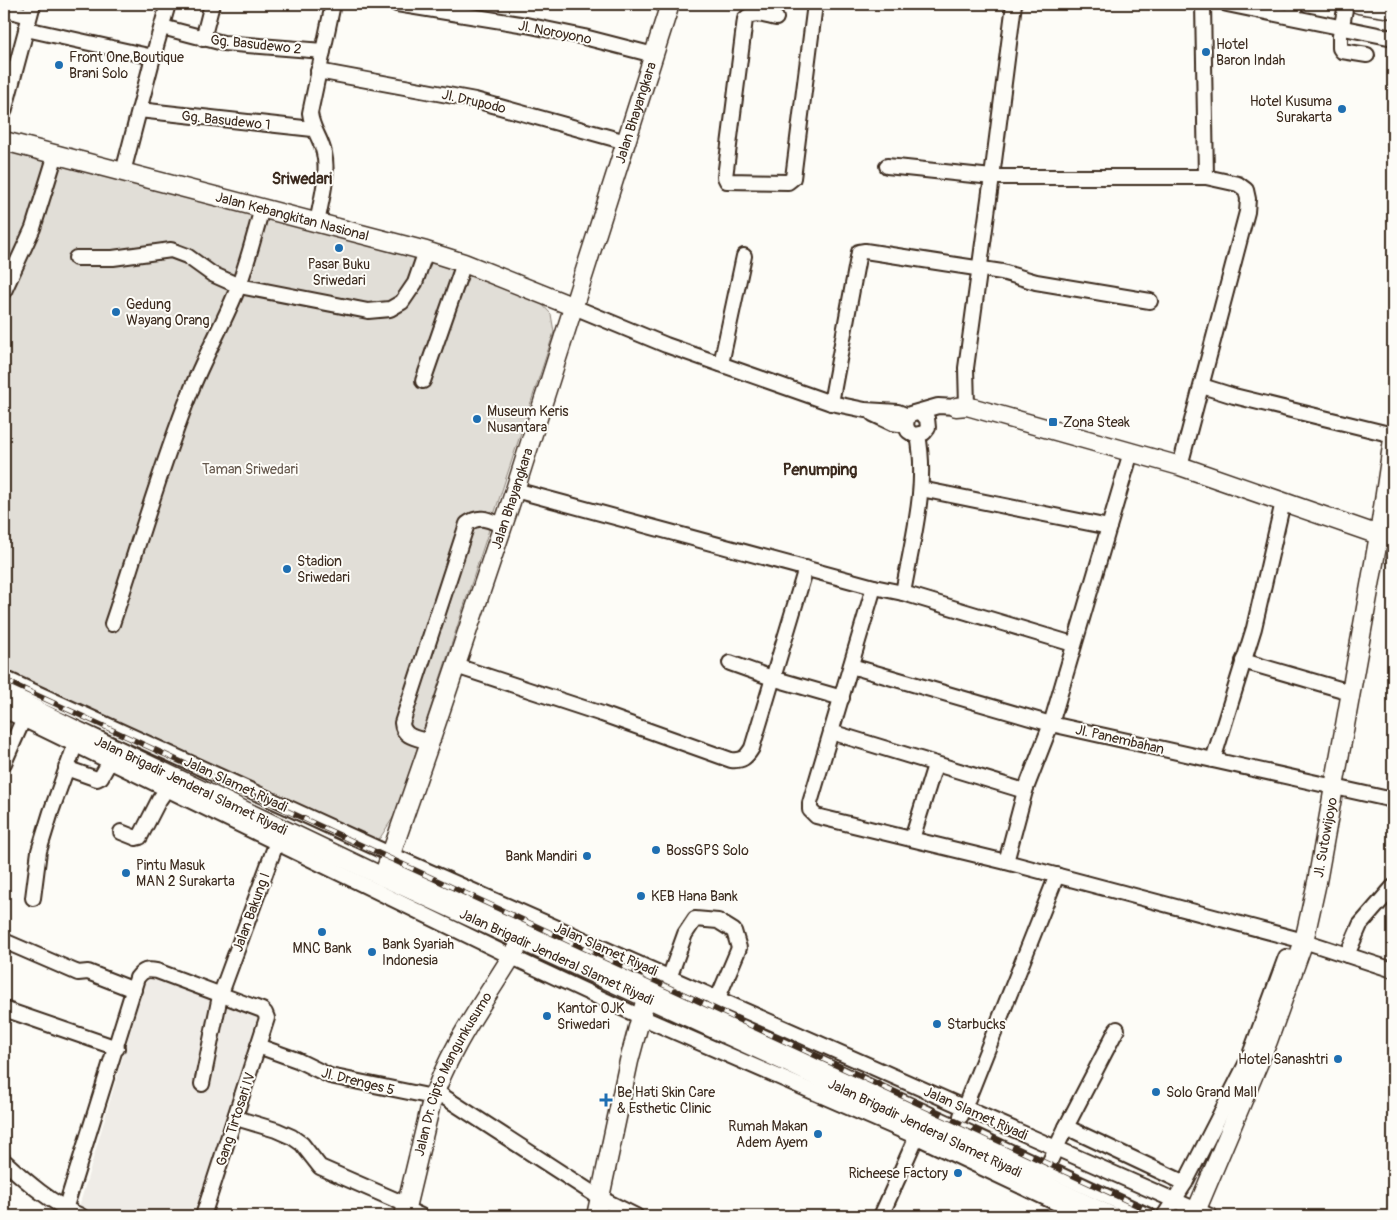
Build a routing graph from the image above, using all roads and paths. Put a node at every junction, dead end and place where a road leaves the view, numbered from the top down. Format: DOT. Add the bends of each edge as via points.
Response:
graph roads {
  1 [pos="168,4"];
  2 [pos="212,4"];
  3 [pos="333,4"];
  4 [pos="397,4"];
  5 [pos="670,4"];
  6 [pos="816,4"];
  7 [pos="1014,4"];
  8 [pos="1203,4"];
  9 [pos="1227,4"];
  10 [pos="1346,4"];
  11 [pos="1366,4"];
  12 [pos="4,9"];
  13 [pos="1294,10"];
  14 [pos="1393,10"];
  15 [pos="29,16"];
  16 [pos="776,18"];
  17 [pos="1342,26"];
  18 [pos="162,28"];
  19 [pos="1393,38"];
  20 [pos="203,39"];
  21 [pos="323,51"];
  22 [pos="654,55"];
  23 [pos="1367,55"];
  24 [pos="152,57"];
  25 [pos="318,71"];
  26 [pos="139,110"];
  27 [pos="4,112"];
  28 [pos="313,129"];
  29 [pos="4,140"];
  30 [pos="626,142"];
  31 [pos="56,154"];
  32 [pos="887,166"];
  33 [pos="123,172"];
  34 [pos="992,177"];
  35 [pos="1206,177"];
  36 [pos="262,208"];
  37 [pos="317,223"];
  38 [pos="426,251"];
  39 [pos="744,256"];
  40 [pos="76,258"];
  41 [pos="464,263"];
  42 [pos="979,269"];
  43 [pos="239,286"];
  44 [pos="4,291"];
  45 [pos="1150,301"];
  46 [pos="574,307"];
  47 [pos="721,364"];
  48 [pos="423,381"];
  49 [pos="1202,386"];
  50 [pos="831,403"];
  51 [pos="961,407"];
  52 [pos="915,419"];
  53 [pos="1393,435"];
  54 [pos="1393,439"];
  55 [pos="1131,452"];
  56 [pos="1180,466"];
  57 [pos="921,489"];
  58 [pos="515,490"];
  59 [pos="1282,502"];
  60 [pos="503,526"];
  61 [pos="1109,527"];
  62 [pos="1386,537"];
  63 [pos="806,568"];
  64 [pos="874,587"];
  65 [pos="904,593"];
  66 [pos="112,624"];
  67 [pos="1073,644"];
  68 [pos="1244,661"];
  69 [pos="730,663"];
  70 [pos="456,666"];
  71 [pos="851,666"];
  72 [pos="4,678"];
  73 [pos="772,678"];
  74 [pos="4,686"];
  75 [pos="1350,692"];
  76 [pos="4,694"];
  77 [pos="842,698"];
  78 [pos="4,710"];
  79 [pos="27,712"];
  80 [pos="1051,724"];
  81 [pos="831,732"];
  82 [pos="77,738"];
  83 [pos="430,742"];
  84 [pos="113,756"];
  85 [pos="1213,760"];
  86 [pos="4,763"];
  87 [pos="935,765"];
  88 [pos="66,768"];
  89 [pos="171,783"];
  90 [pos="1333,787"];
  91 [pos="1025,791"];
  92 [pos="1393,800"];
  93 [pos="121,832"];
  94 [pos="279,835"];
  95 [pos="912,839"];
  96 [pos="1006,862"];
  97 [pos="387,865"];
  98 [pos="1057,875"];
  99 [pos="1393,887"];
  100 [pos="33,898"];
  101 [pos="4,941"];
  102 [pos="521,941"];
  103 [pos="1304,941"];
  104 [pos="1347,955"];
  105 [pos="512,957"];
  106 [pos="1298,959"];
  107 [pos="1393,970"];
  108 [pos="670,977"];
  109 [pos="134,990"];
  110 [pos="220,996"];
  111 [pos="657,998"];
  112 [pos="718,998"];
  113 [pos="4,1009"];
  114 [pos="641,1017"];
  115 [pos="710,1019"];
  116 [pos="1117,1029"];
  117 [pos="258,1046"];
  118 [pos="117,1048"];
  119 [pos="202,1084"];
  120 [pos="434,1094"];
  121 [pos="965,1108"];
  122 [pos="236,1118"];
  123 [pos="1068,1128"];
  124 [pos="919,1132"];
  125 [pos="953,1132"];
  126 [pos="1058,1149"];
  127 [pos="4,1161"];
  128 [pos="1045,1176"];
  129 [pos="1185,1183"];
  130 [pos="600,1198"];
  131 [pos="1174,1200"];
  132 [pos="410,1212"];
  133 [pos="65,1213"];
  134 [pos="1200,1214"];
  135 [pos="81,1216"];
  136 [pos="203,1216"];
  137 [pos="596,1216"];
  138 [pos="636,1216"];
  139 [pos="881,1216"];
  140 [pos="1084,1216"];
  141 [pos="1111,1216"];
  142 [pos="1149,1216"];
  143 [pos="1164,1216"];
  1 -- 18 [label="street"];
  2 -- 20 [label="street"];
  3 -- 21 [label="street"];
  4 -- 22 [label="street, Jl. Noroyono" via="526,25"];
  5 -- 22 [label="main road, Jalan Bhayangkara"];
  6 -- 16 [label="street" via="793,178 788,182 727,181 745,19 756,14"];
  7 -- 34 [label="street"];
  8 -- 35 [label="street"];
  9 -- 13 [label="street"];
  10 -- 17 [label="street"];
  11 -- 14 [label="main road"];
  12 -- 15 [label="street"];
  13 -- 17 [label="street"];
  15 -- 24 [label="street"];
  15 -- 27 [label="street"];
  17 -- 19 [label="street"];
  17 -- 23 [label="street" via="1339,46 1342,51"];
  18 -- 20 [label="street, Gg. Basudewo 2"];
  18 -- 24 [label="street"];
  20 -- 21 [label="street, Gg. Basudewo 2"];
  21 -- 25 [label="street"];
  22 -- 30 [label="main road, Jalan Bhayangkara"];
  24 -- 26 [label="street"];
  25 -- 28 [label="street" via="310,113"];
  25 -- 30 [label="street, Jl. Drupodo" via="475,100"];
  26 -- 28 [label="street, Gg. Basudewo 1"];
  26 -- 33 [label="street"];
  28 -- 37 [label="street" via="326,163"];
  29 -- 31 [label="main road, Jalan Kebangkitan Nasional"];
  30 -- 46 [label="main road, Jalan Bhayangkara"];
  31 -- 33 [label="main road, Jalan Kebangkitan Nasional"];
  31 -- 44 [label="street" via="32,228"];
  32 -- 34 [label="street"];
  33 -- 36 [label="main road, Jalan Kebangkitan Nasional"];
  34 -- 35 [label="street"];
  34 -- 42 [label="street"];
  35 -- 49 [label="street" via="1238,184 1246,190 1248,200"];
  36 -- 37 [label="main road, Jalan Kebangkitan Nasional"];
  36 -- 43 [label="street"];
  37 -- 38 [label="main road, Jalan Kebangkitan Nasional"];
  38 -- 41 [label="main road, Jalan Kebangkitan Nasional"];
  38 -- 43 [label="street" via="415,283 402,302 390,309 368,311"];
  39 -- 47 [label="street"];
  40 -- 43 [label="street" via="113,258 171,250"];
  41 -- 46 [label="main road, Jalan Kebangkitan Nasional"];
  41 -- 48 [label="street"];
  42 -- 45 [label="street"];
  42 -- 50 [label="street" via="859,252"];
  42 -- 51 [label="street"];
  43 -- 66 [label="street" via="177,426"];
  46 -- 47 [label="street" via="666,346"];
  46 -- 58 [label="main road, Jalan Bhayangkara"];
  47 -- 50 [label="street"];
  49 -- 53 [label="street"];
  49 -- 56 [label="street"];
  50 -- 52 [label="street" via="898,412"];
  51 -- 52 [label="street" via="938,406"];
  51 -- 55 [label="main road"];
  52 -- 57 [label="street" via="908,431 918,435"];
  54 -- 62 [label="main road, Jl. Sutowijoyo"];
  55 -- 56 [label="main road"];
  55 -- 61 [label="street"];
  56 -- 59 [label="main road"];
  57 -- 61 [label="street"];
  57 -- 65 [label="street"];
  58 -- 60 [label="main road, Jalan Bhayangkara"];
  58 -- 63 [label="street"];
  59 -- 62 [label="main road"];
  59 -- 68 [label="street" via="1260,606"];
  60 -- 70 [label="main road, Jalan Bhayangkara"];
  60 -- 83 [label="street" via="483,518 467,524 402,723 402,730 407,735"];
  61 -- 67 [label="street"];
  62 -- 75 [label="main road, Jl. Sutowijoyo"];
  63 -- 64 [label="street"];
  63 -- 73 [label="street"];
  64 -- 65 [label="street"];
  64 -- 71 [label="street"];
  65 -- 67 [label="street"];
  67 -- 80 [label="street"];
  68 -- 75 [label="street"];
  68 -- 85 [label="street"];
  69 -- 73 [label="street"];
  70 -- 73 [label="street" via="739,761 752,748"];
  70 -- 83 [label="main road, Jalan Bhayangkara"];
  71 -- 77 [label="street"];
  71 -- 80 [label="street, Jl. Panembahan"];
  72 -- 97 [label="street, Jalan Slamet Riyadi"];
  73 -- 77 [label="street"];
  74 -- 97 [label="street"];
  75 -- 90 [label="main road, Jl. Sutowijoyo"];
  76 -- 79 [label="main road, Jalan Brigadir Jenderal Slamet Riyadi"];
  77 -- 81 [label="street"];
  78 -- 79 [label="street"];
  79 -- 82 [label="main road, Jalan Brigadir Jenderal Slamet Riyadi"];
  79 -- 86 [label="street"];
  80 -- 85 [label="street, Jl. Panembahan"];
  80 -- 91 [label="street"];
  81 -- 87 [label="street"];
  81 -- 95 [label="street" via="810,810 816,816"];
  82 -- 84 [label="main road, Jalan Brigadir Jenderal Slamet Riyadi"];
  82 -- 88 [label="street"];
  83 -- 97 [label="main road, Jalan Bhayangkara"];
  84 -- 88 [label="street" via="101,777 96,779"];
  84 -- 89 [label="main road, Jalan Brigadir Jenderal Slamet Riyadi"];
  85 -- 90 [label="street, Jl. Panembahan"];
  87 -- 91 [label="street"];
  87 -- 95 [label="street"];
  88 -- 100 [label="street" via="39,850"];
  89 -- 93 [label="street" via="140,837"];
  89 -- 94 [label="main road, Jalan Brigadir Jenderal Slamet Riyadi"];
  90 -- 92 [label="street, Jl. Panembahan"];
  90 -- 103 [label="main road, Jl. Sutowijoyo"];
  91 -- 96 [label="street"];
  94 -- 97 [label="main road, Jalan Brigadir Jenderal Slamet Riyadi"];
  94 -- 105 [label="street"];
  94 -- 110 [label="street, Jalan Bakung I"];
  95 -- 96 [label="street"];
  96 -- 98 [label="street"];
  97 -- 102 [label="main road, Jalan Brigadir Jenderal Slamet Riyadi"];
  97 -- 108 [label="street, Jalan Slamet Riyadi"];
  97 -- 111 [label="street"];
  98 -- 103 [label="street"];
  98 -- 121 [label="street"];
  99 -- 104 [label="street" via="1360,925"];
  101 -- 109 [label="street" via="78,973 88,972"];
  102 -- 105 [label="main road, Jalan Dr. Cipto Mangunkusumo"];
  102 -- 111 [label="main road, Jalan Brigadir Jenderal Slamet Riyadi"];
  103 -- 104 [label="street"];
  103 -- 106 [label="main road, Jl. Sutowijoyo"];
  104 -- 107 [label="street"];
  105 -- 114 [label="street"];
  105 -- 120 [label="main road, Jalan Dr. Cipto Mangunkusumo" via="454,1048"];
  106 -- 129 [label="street" via="1286,957 1248,1060"];
  106 -- 134 [label="main road, Jl. Sutowijoyo"];
  108 -- 111 [label="street"];
  108 -- 112 [label="street, Jalan Slamet Riyadi"];
  108 -- 112 [label="street" via="685,934 695,919 718,922 734,931 739,948"];
  109 -- 110 [label="street" via="137,978 142,971 148,970"];
  109 -- 118 [label="street"];
  110 -- 117 [label="street, Gang Tirtosari IV" via="262,1010 266,1015"];
  110 -- 119 [label="street, Jalan Bakung I"];
  111 -- 114 [label="main road"];
  111 -- 115 [label="main road, Jalan Brigadir Jenderal Slamet Riyadi"];
  112 -- 115 [label="street"];
  112 -- 121 [label="street, Jalan Slamet Riyadi"];
  113 -- 118 [label="street"];
  114 -- 124 [label="street"];
  114 -- 130 [label="main road"];
  115 -- 124 [label="main road, Jalan Brigadir Jenderal Slamet Riyadi"];
  115 -- 125 [label="street"];
  116 -- 123 [label="street"];
  117 -- 120 [label="street, Jl. Drenges 5" via="330,1076"];
  117 -- 122 [label="street, Gang Tirtosari IV"];
  118 -- 133 [label="street"];
  120 -- 130 [label="street"];
  120 -- 132 [label="main road, Jalan Dr. Cipto Mangunkusumo"];
  121 -- 125 [label="street"];
  121 -- 126 [label="street, Jalan Slamet Riyadi"];
  122 -- 132 [label="street" via="292,1137 302,1144 320,1167"];
  122 -- 136 [label="street, Gang Tirtosari IV"];
  123 -- 126 [label="street"];
  123 -- 129 [label="street"];
  124 -- 125 [label="main road, Jalan Brigadir Jenderal Slamet Riyadi"];
  124 -- 139 [label="street"];
  124 -- 140 [label="street"];
  125 -- 128 [label="main road, Jalan Brigadir Jenderal Slamet Riyadi"];
  126 -- 128 [label="street"];
  126 -- 131 [label="street, Jalan Slamet Riyadi"];
  127 -- 133 [label="street"];
  128 -- 141 [label="main road, Jalan Brigadir Jenderal Slamet Riyadi"];
  128 -- 142 [label="street"];
  129 -- 131 [label="street"];
  130 -- 137 [label="main road"];
  130 -- 138 [label="street"];
  131 -- 134 [label="street, Jalan Slamet Riyadi"];
  131 -- 143 [label="street"];
  133 -- 135 [label="street"];
}
